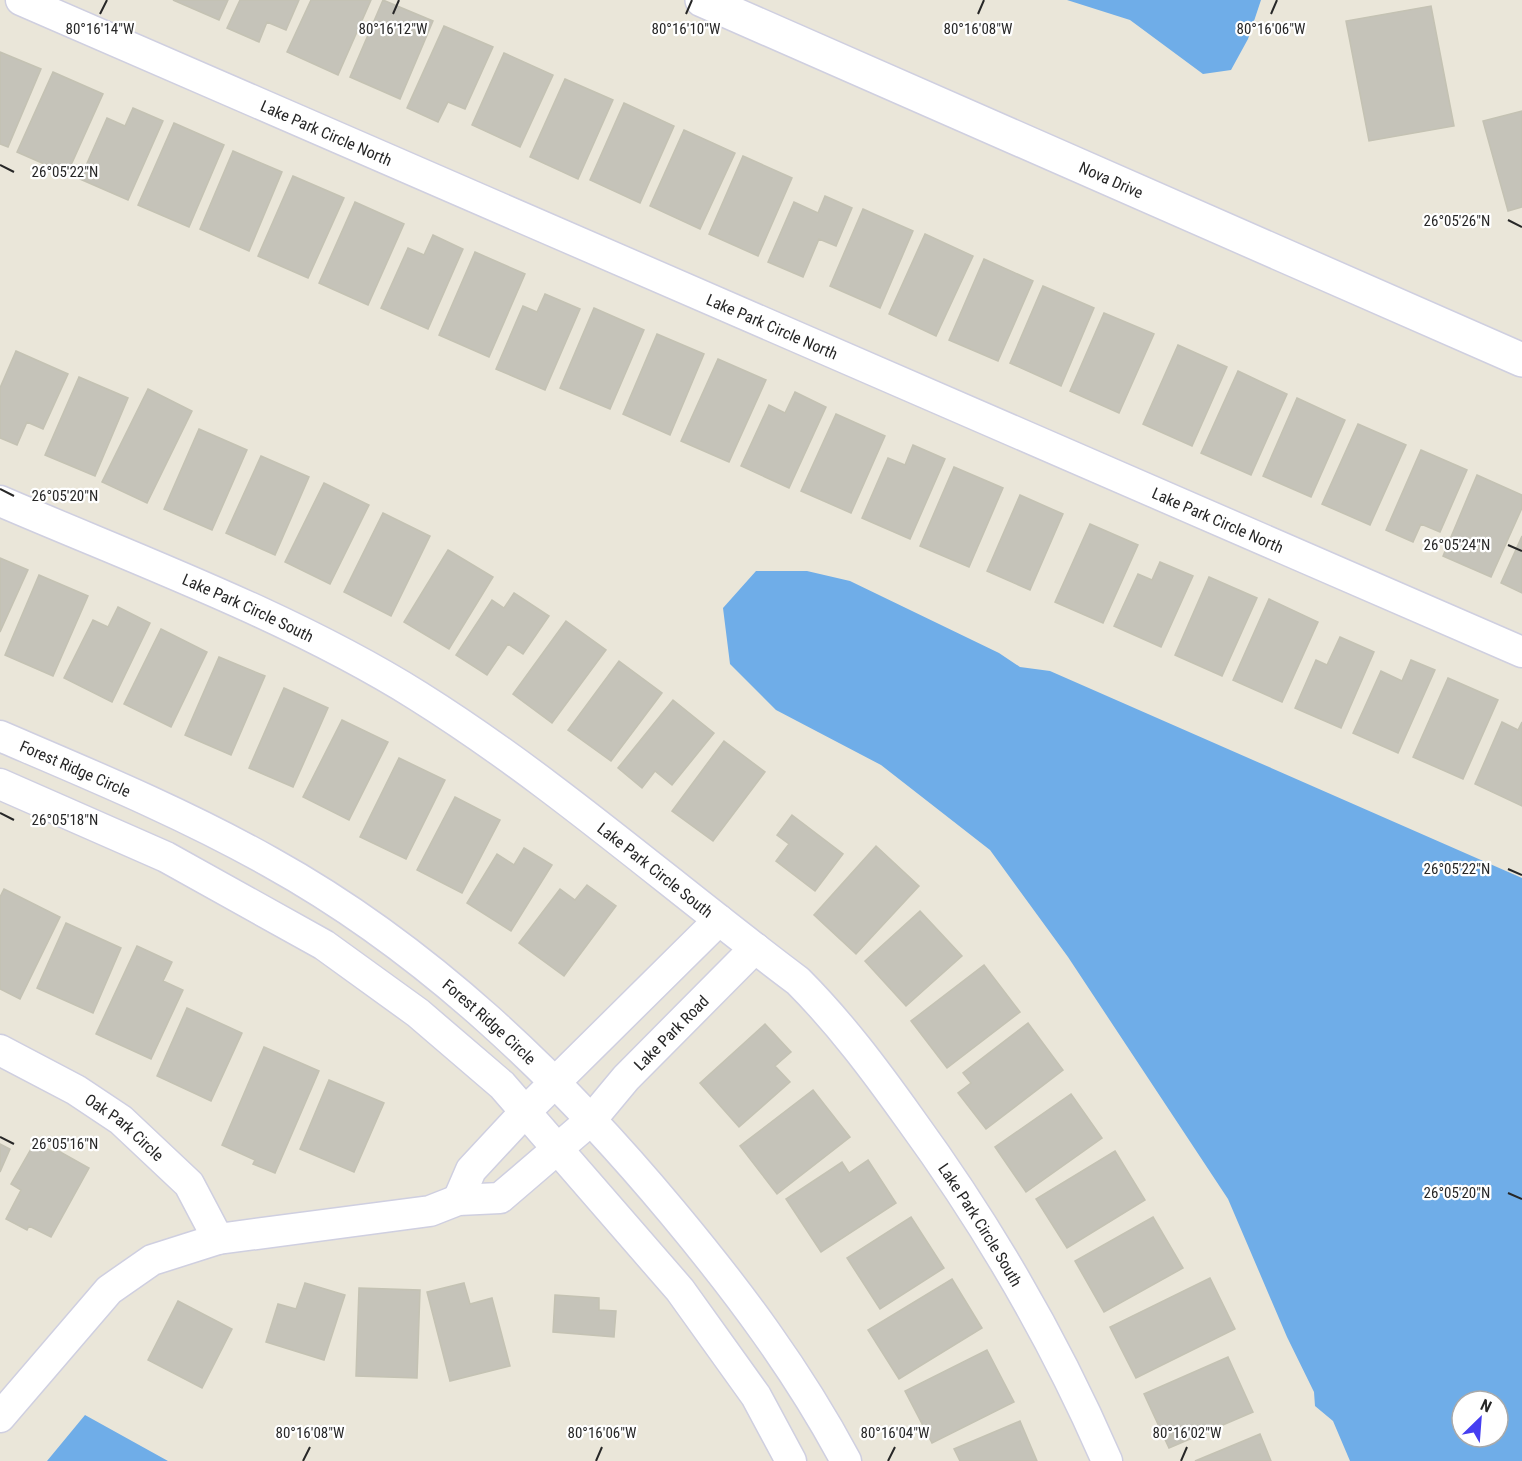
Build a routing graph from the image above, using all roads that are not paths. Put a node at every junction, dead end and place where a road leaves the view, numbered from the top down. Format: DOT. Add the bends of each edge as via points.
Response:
graph roads {
  1 [pos="21,0"];
  2 [pos="702,0"];
  3 [pos="1522,360"];
  4 [pos="0,501"];
  5 [pos="1522,652"];
  6 [pos="0,736"];
  7 [pos="0,784"];
  8 [pos="719,920"];
  9 [pos="755,948"];
  10 [pos="0,1050"];
  11 [pos="557,1083"];
  12 [pos="525,1113"];
  13 [pos="591,1120"];
  14 [pos="558,1149"];
  15 [pos="458,1200"];
  16 [pos="218,1239"];
  17 [pos="0,1417"];
  18 [pos="791,1461"];
  19 [pos="846,1461"];
  20 [pos="1107,1461"];
  1 -- 5 [label="street, Lake Park Circle North"];
  2 -- 3 [label="street, Nova Drive"];
  4 -- 8 [label="street, Lake Park Circle South" via="287,627 416,695 513,760"];
  6 -- 11 [label="street, Forest Ridge Circle" via="116,786 270,862 355,915 427,968"];
  7 -- 12 [label="street" via="166,857 324,945 418,1013 502,1085"];
  8 -- 9 [label="street, Lake Park Circle South"];
  8 -- 11 [label="street"];
  9 -- 13 [label="street, Lake Park Road" via="626,1078"];
  9 -- 20 [label="street, Lake Park Circle South" via="798,981 830,1013 961,1188 1048,1335"];
  10 -- 16 [label="street, Oak Park Circle" via="76,1090 121,1120 189,1184"];
  11 -- 12 [label="street"];
  11 -- 13 [label="street, Forest Ridge Circle"];
  12 -- 14 [label="street"];
  12 -- 15 [label="street" via="471,1170"];
  13 -- 14 [label="street"];
  13 -- 19 [label="street, Forest Ridge Circle" via="692,1235 759,1322 816,1406"];
  14 -- 15 [label="street" via="500,1198"];
  14 -- 18 [label="street" via="680,1290 756,1396"];
  15 -- 16 [label="street" via="429,1211"];
  16 -- 17 [label="street" via="152,1260 109,1290"];
}
